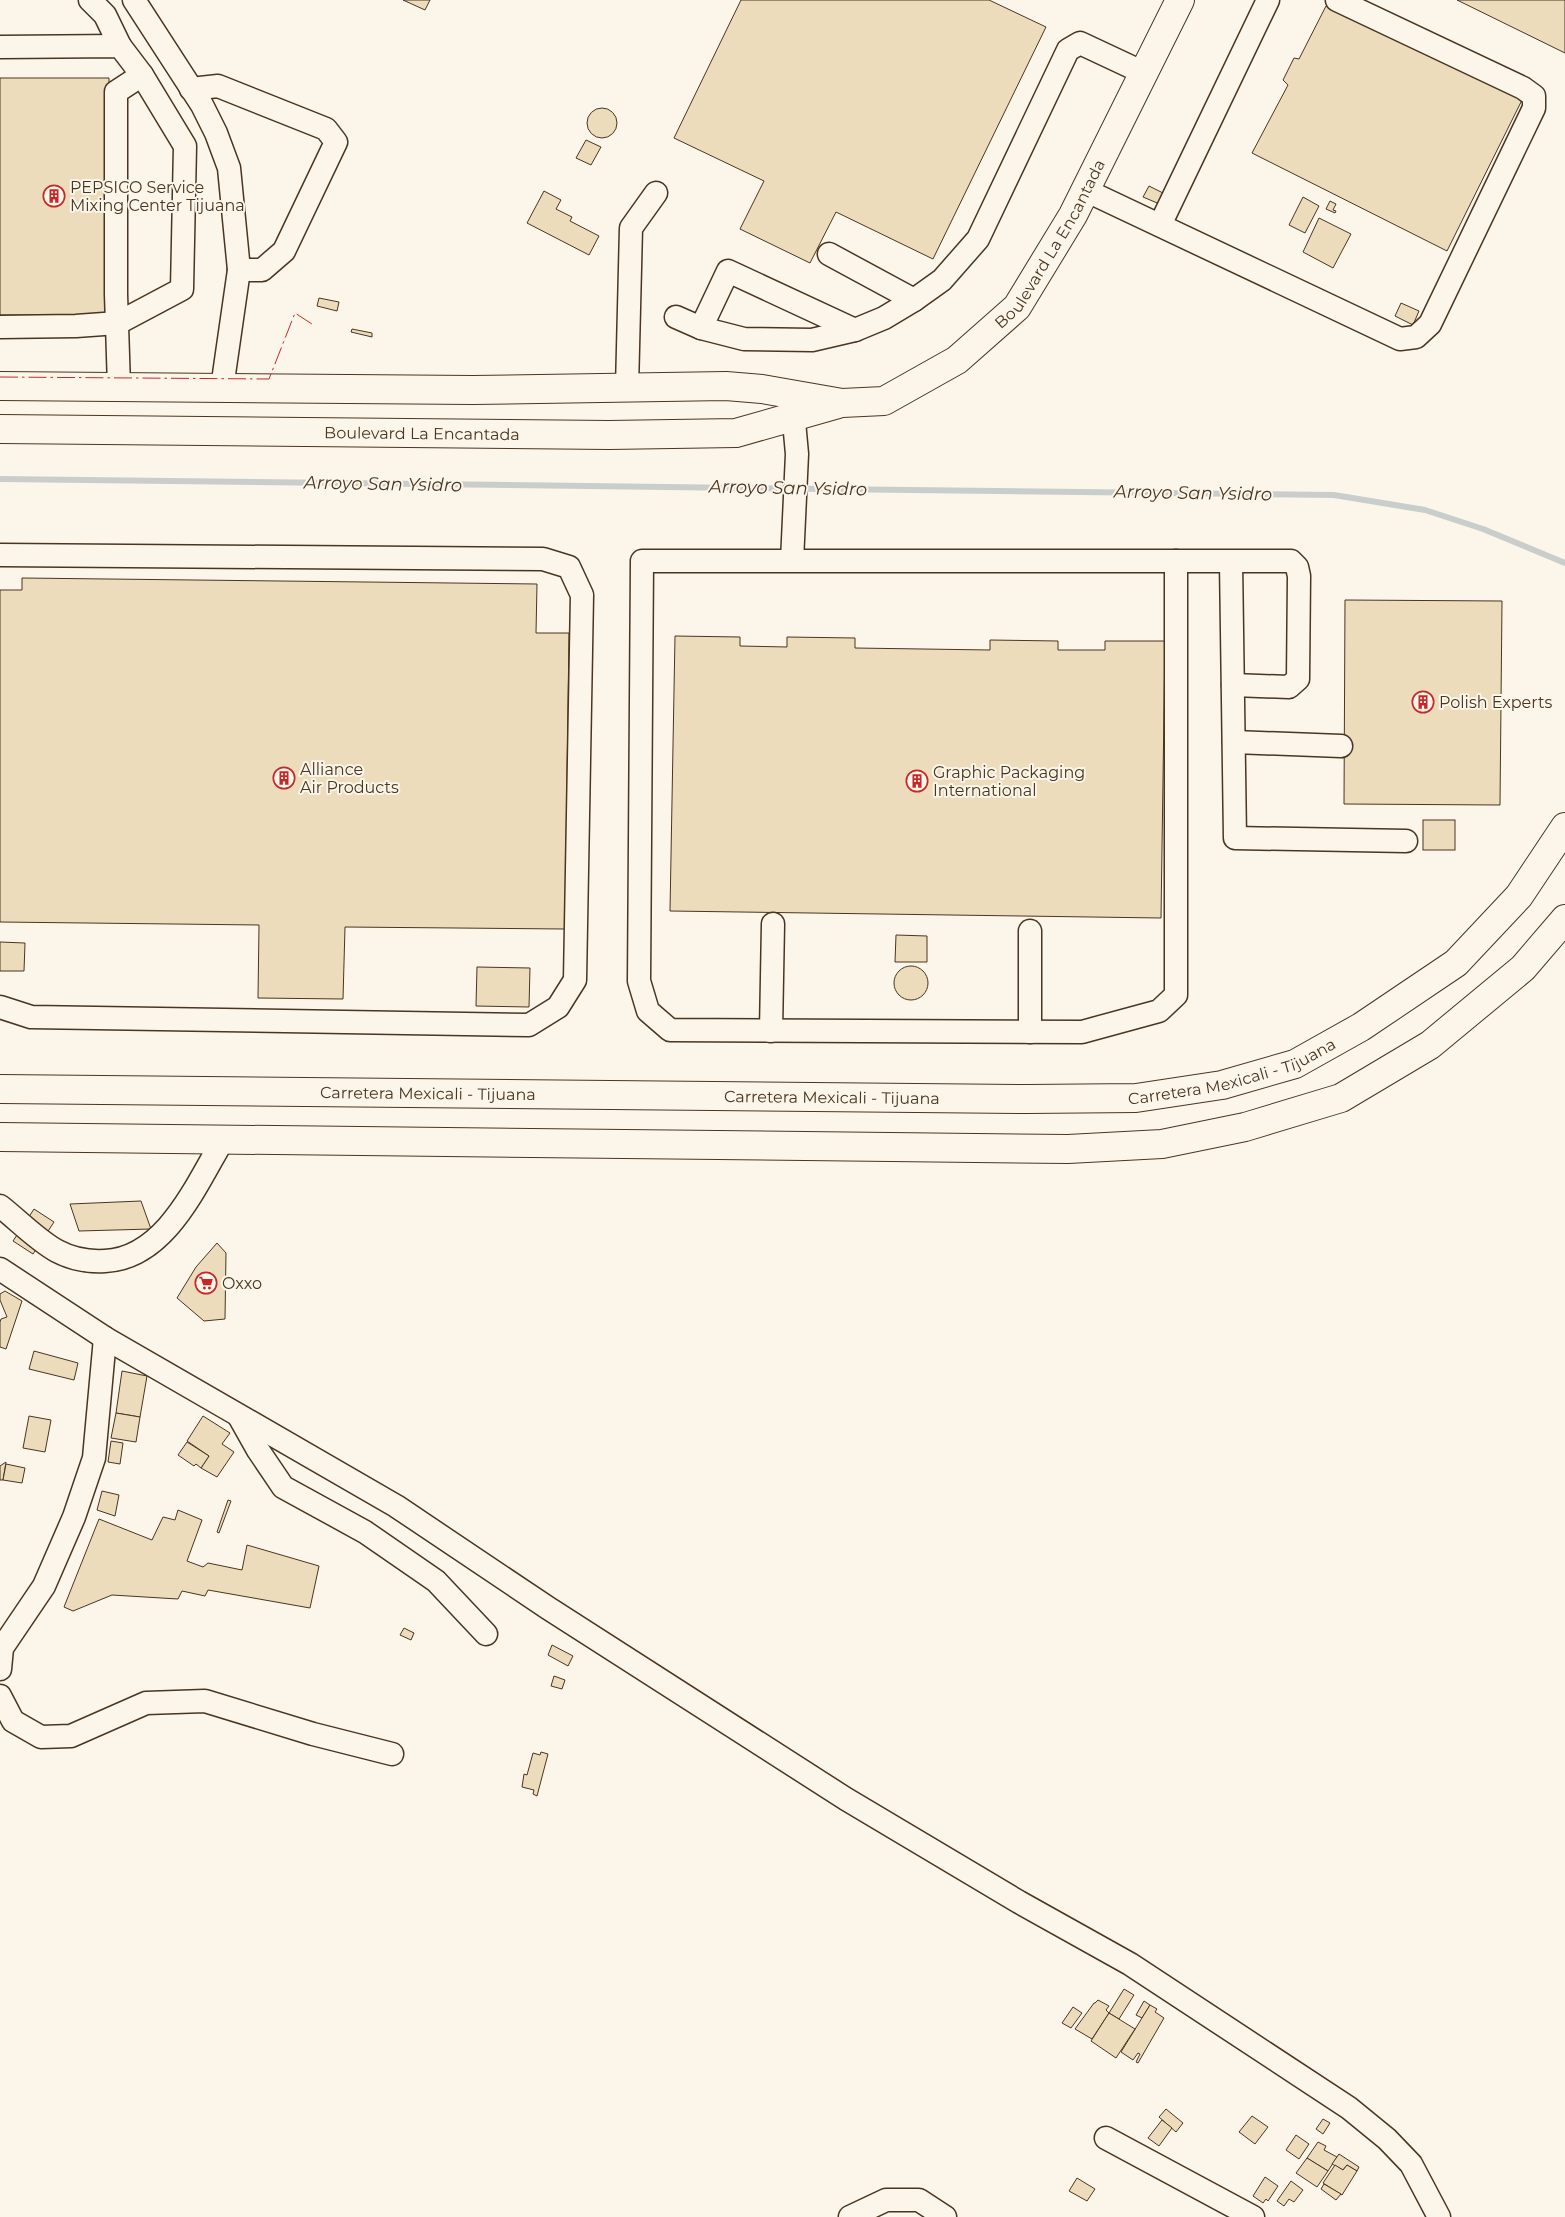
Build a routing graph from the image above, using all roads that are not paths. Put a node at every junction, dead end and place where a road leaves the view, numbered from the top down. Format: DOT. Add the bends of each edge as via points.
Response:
graph roads {
  1 [pos="90,0"];
  2 [pos="134,0"];
  3 [pos="1180,0"];
  4 [pos="1268,0"];
  5 [pos="1337,0"];
  6 [pos="120,46"];
  7 [pos="0,47"];
  8 [pos="1144,73"];
  9 [pos="142,74"];
  10 [pos="191,89"];
  11 [pos="1085,190"];
  12 [pos="656,194"];
  13 [pos="1160,224"];
  14 [pos="829,254"];
  15 [pos="239,270"];
  16 [pos="914,300"];
  17 [pos="676,317"];
  18 [pos="118,323"];
  19 [pos="0,327"];
  20 [pos="701,328"];
  21 [pos="855,330"];
  22 [pos="0,386"];
  23 [pos="119,387"];
  24 [pos="222,388"];
  25 [pos="628,388"];
  26 [pos="793,406"];
  27 [pos="0,429"];
  28 [pos="0,555"];
  29 [pos="792,561"];
  30 [pos="1176,561"];
  31 [pos="1231,562"];
  32 [pos="1233,686"];
  33 [pos="1234,742"];
  34 [pos="1341,746"];
  35 [pos="1565,827"];
  36 [pos="1406,841"];
  37 [pos="1565,918"];
  38 [pos="773,924"];
  39 [pos="1030,931"];
  40 [pos="0,1007"];
  41 [pos="771,1030"];
  42 [pos="1030,1032"];
  43 [pos="0,1089"];
  44 [pos="0,1137"];
  45 [pos="224,1138"];
  46 [pos="0,1206"];
  47 [pos="0,1269"];
  48 [pos="105,1338"];
  49 [pos="240,1418"];
  50 [pos="486,1634"];
  51 [pos="0,1669"];
  52 [pos="0,1696"];
  53 [pos="392,1754"];
  54 [pos="1106,2138"];
  55 [pos="850,2217"];
  56 [pos="944,2217"];
  57 [pos="1253,2217"];
  58 [pos="1439,2217"];
  1 -- 6 [label="street" via="105,15"];
  2 -- 10 [label="street"];
  3 -- 8 [label="main road, Boulevard La Encantada"];
  4 -- 13 [label="street"];
  5 -- 13 [label="street" via="1524,88 1534,96 1534,108 1430,324 1416,337 1400,339"];
  6 -- 7 [label="street"];
  6 -- 9 [label="street"];
  8 -- 11 [label="main road, Boulevard La Encantada"];
  8 -- 16 [label="street" via="1080,43 1068,50 978,239 942,280"];
  9 -- 18 [label="street" via="116,92"];
  9 -- 18 [label="street" via="185,146 182,289"];
  10 -- 15 [label="street" via="216,133 229,168"];
  10 -- 15 [label="street" via="218,86 326,129 336,142 284,251 262,270"];
  11 -- 13 [label="street"];
  11 -- 26 [label="main road, Boulevard La Encantada" via="1017,307 957,360 884,401"];
  12 -- 25 [label="street" via="631,228"];
  14 -- 16 [label="street"];
  15 -- 24 [label="street"];
  16 -- 21 [label="street"];
  17 -- 20 [label="street"];
  18 -- 19 [label="street"];
  18 -- 23 [label="street"];
  20 -- 21 [label="street" via="744,339 812,340"];
  20 -- 21 [label="street" via="728,271"];
  22 -- 23 [label="main road, Boulevard La Encantada"];
  23 -- 24 [label="main road, Boulevard La Encantada"];
  24 -- 25 [label="main road, Boulevard La Encantada"];
  25 -- 26 [label="main road, Boulevard La Encantada" via="726,386 762,389"];
  26 -- 27 [label="main road, Boulevard La Encantada" via="736,434"];
  26 -- 29 [label="street" via="797,454"];
  28 -- 40 [label="street" via="543,559 568,567 582,596 575,980 558,1007 529,1025 31,1017"];
  29 -- 30 [label="street"];
  29 -- 41 [label="street" via="642,561 639,981 648,1011 670,1030"];
  30 -- 31 [label="street"];
  30 -- 42 [label="street" via="1176,995 1159,1011 1082,1032"];
  31 -- 32 [label="street"];
  31 -- 32 [label="street" via="1291,561 1299,576 1298,678 1289,687"];
  32 -- 33 [label="street"];
  33 -- 34 [label="street"];
  33 -- 36 [label="street" via="1235,838"];
  35 -- 43 [label="main road, Carretera Mexicali - Tijuana" via="1519,896 1456,963 1361,1028 1295,1064 1222,1085 1136,1098 1028,1099"];
  37 -- 45 [label="main road" via="1523,968 1430,1045 1341,1098 1245,1127 1162,1144 1068,1149"];
  38 -- 41 [label="street"];
  39 -- 42 [label="street"];
  41 -- 42 [label="street"];
  44 -- 45 [label="main road"];
  45 -- 46 [label="street" via="173,1222 150,1246 133,1255 95,1262 74,1258 55,1250"];
  47 -- 48 [label="street"];
  48 -- 49 [label="street"];
  48 -- 51 [label="street" via="94,1458 74,1517 44,1586 2,1648"];
  49 -- 50 [label="street" via="284,1487 365,1532 436,1581"];
  49 -- 58 [label="street" via="396,1506 548,1608 846,1799 1130,1964 1350,2108 1411,2164"];
  52 -- 53 [label="street" via="13,1721 41,1737 71,1736 146,1703 205,1700 313,1734"];
  54 -- 57 [label="street"];
  55 -- 56 [label="street" via="886,2200 919,2200"];
}
